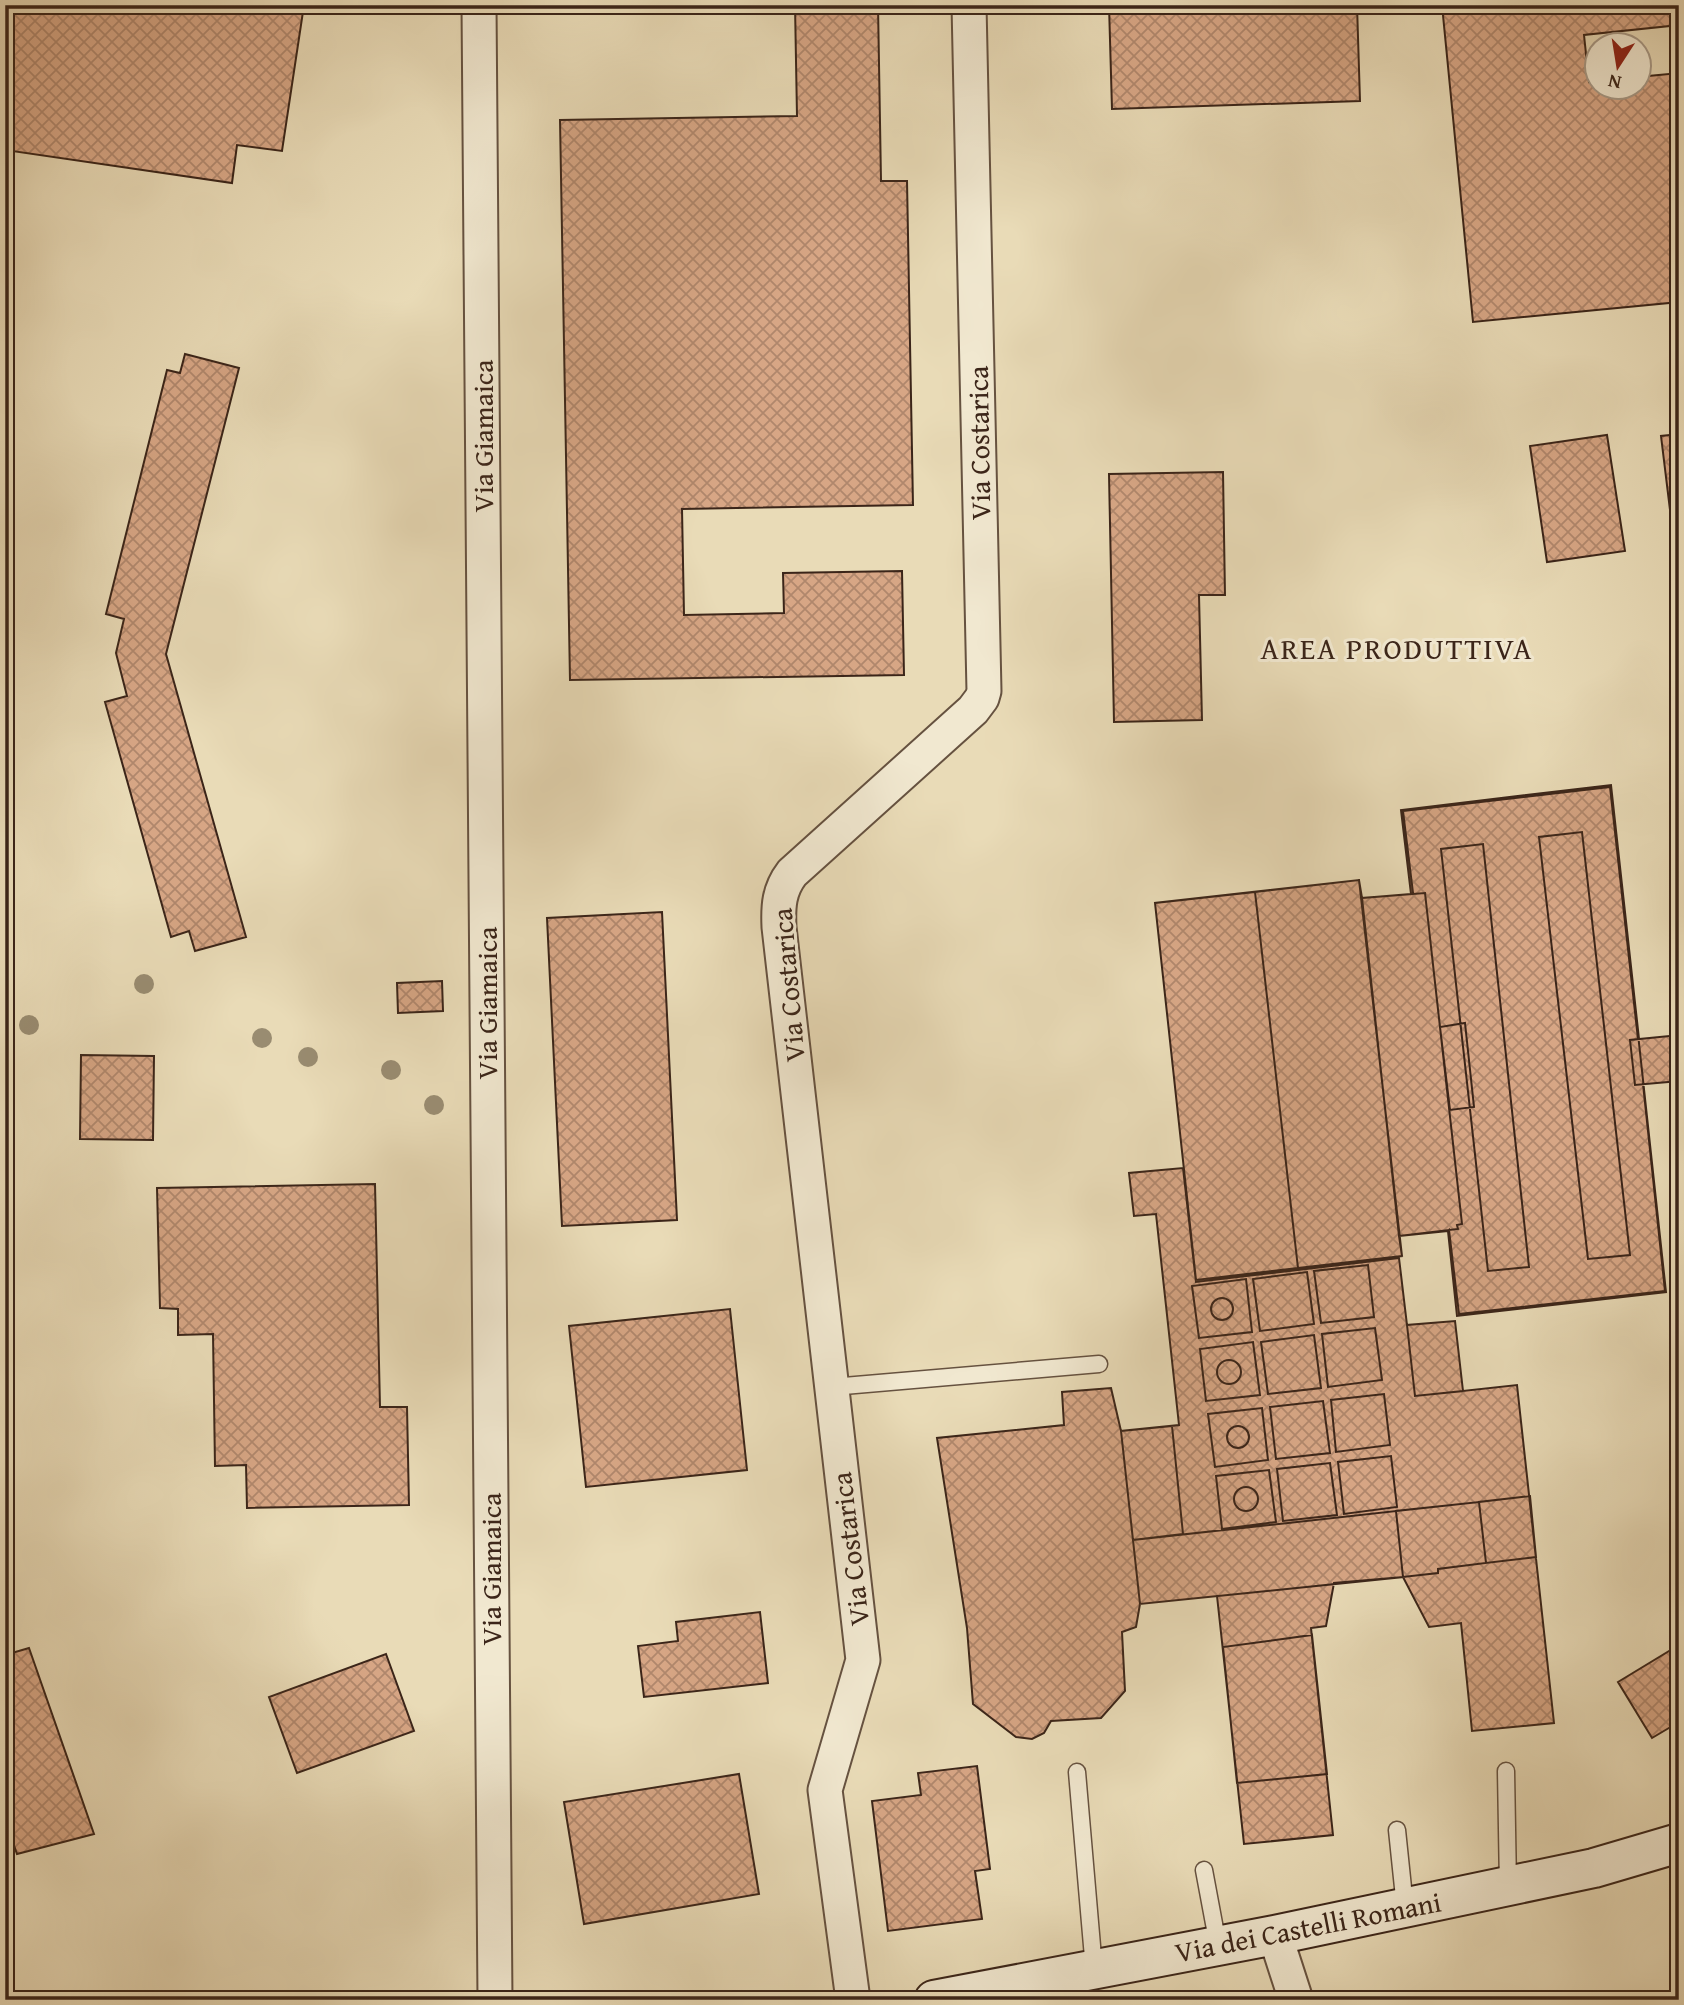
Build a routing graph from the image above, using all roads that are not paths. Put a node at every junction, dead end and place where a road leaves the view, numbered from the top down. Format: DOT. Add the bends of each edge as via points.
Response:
graph roads {
  1 [pos="480,5"];
  2 [pos="969,5"];
  3 [pos="1099,1364"];
  4 [pos="832,1387"];
  5 [pos="1506,1771"];
  6 [pos="1077,1772"];
  7 [pos="1397,1830"];
  8 [pos="1679,1843"];
  9 [pos="1204,1870"];
  10 [pos="1508,1886"];
  11 [pos="1405,1907"];
  12 [pos="1275,1935"];
  13 [pos="1218,1945"];
  14 [pos="1094,1969"];
  15 [pos="495,2000"];
  16 [pos="853,2000"];
  17 [pos="934,2000"];
  18 [pos="1296,2000"];
  1 -- 15 [label="street, Via Giamaica"];
  2 -- 4 [label="street, Via Costarica" via="984,691 973,710 792,873 779,905"];
  3 -- 4 [label="lane"];
  4 -- 16 [label="street, Via Costarica" via="863,1660 825,1790"];
  5 -- 10 [label="lane"];
  6 -- 14 [label="lane"];
  7 -- 11 [label="lane"];
  8 -- 10 [label="main road, Via dei Castelli Romani" via="1594,1868"];
  9 -- 13 [label="lane"];
  10 -- 11 [label="main road, Via dei Castelli Romani"];
  11 -- 12 [label="main road, Via dei Castelli Romani"];
  12 -- 13 [label="main road, Via dei Castelli Romani"];
  12 -- 18 [label="street"];
  13 -- 14 [label="main road, Via dei Castelli Romani"];
  14 -- 17 [label="main road, Via dei Castelli Romani"];
}
